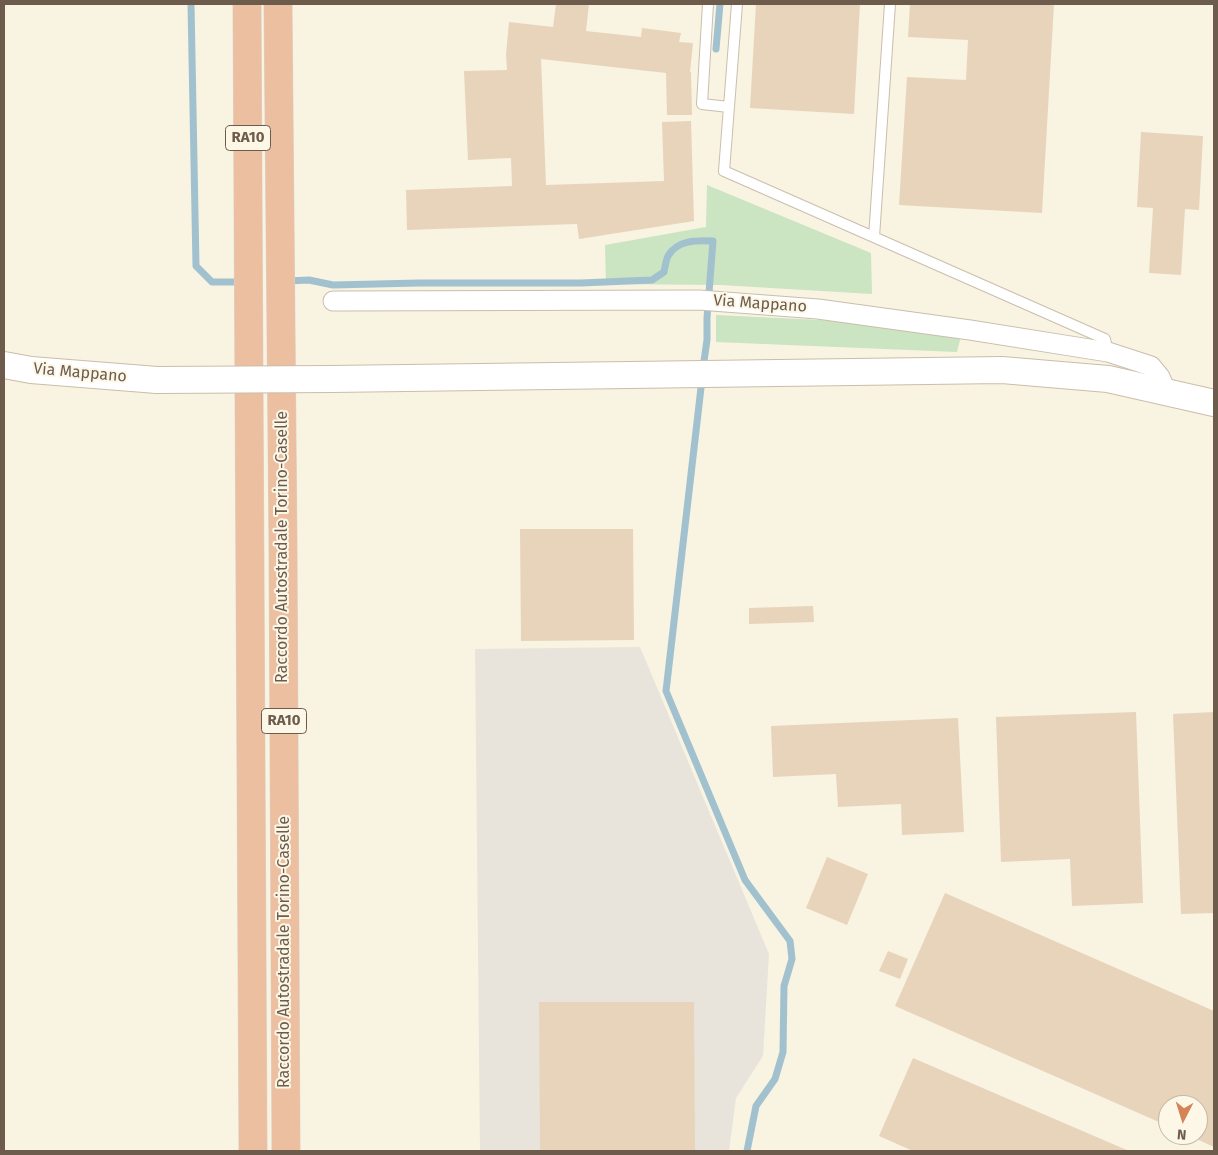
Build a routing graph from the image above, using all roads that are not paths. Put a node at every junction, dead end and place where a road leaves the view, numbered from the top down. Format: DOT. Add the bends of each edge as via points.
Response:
graph roads {
  1 [pos="247,4"];
  2 [pos="278,4"];
  3 [pos="708,4"];
  4 [pos="737,4"];
  5 [pos="890,4"];
  6 [pos="729,107"];
  7 [pos="874,237"];
  8 [pos="333,301"];
  9 [pos="1108,352"];
  10 [pos="4,365"];
  11 [pos="1166,391"];
  12 [pos="1214,403"];
  13 [pos="254,1151"];
  14 [pos="286,1151"];
  1 -- 13 [label="highway, Raccordo Autostradale Torino-Caselle / RA10"];
  2 -- 14 [label="highway, Raccordo Autostradale Torino-Caselle / RA10"];
  3 -- 6 [label="lane" via="702,104"];
  4 -- 6 [label="lane"];
  5 -- 7 [label="lane"];
  6 -- 7 [label="lane" via="724,171"];
  7 -- 9 [label="lane" via="1105,339"];
  8 -- 9 [label="street, Via Mappano" via="699,300 818,309"];
  9 -- 11 [label="street, Via Mappano" via="1151,366"];
  10 -- 11 [label="street, Via Mappano, bridge" via="157,380 1002,370 1108,379"];
  11 -- 12 [label="street"];
}
